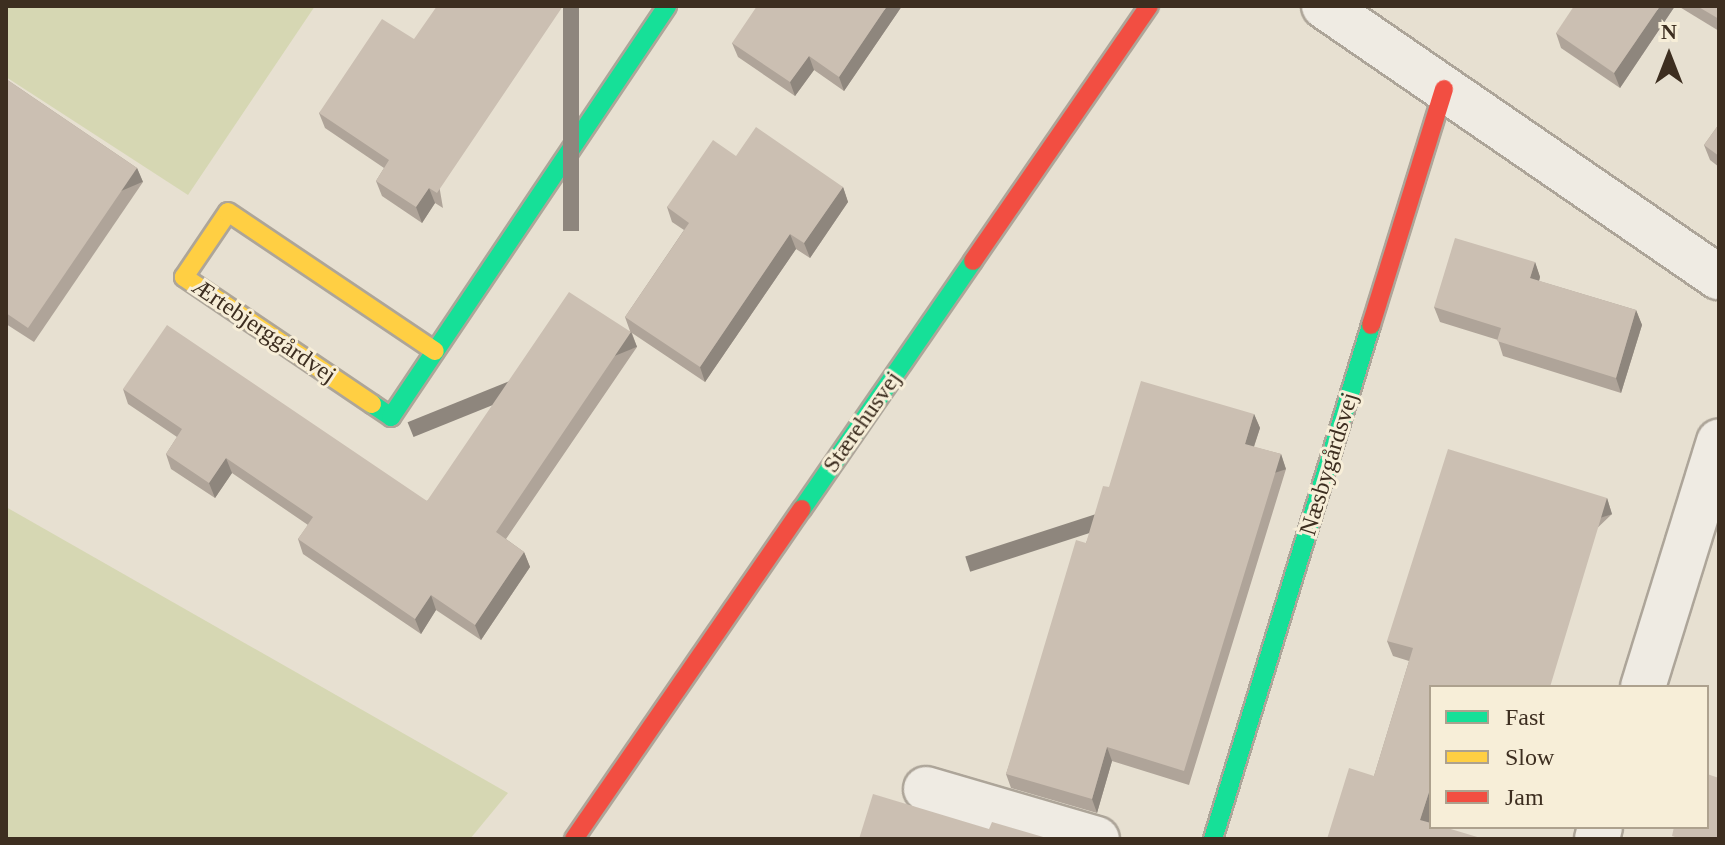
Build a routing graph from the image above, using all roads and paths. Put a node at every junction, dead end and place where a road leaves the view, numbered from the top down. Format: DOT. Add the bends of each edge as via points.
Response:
graph roads {
  1 [pos="667,6"];
  2 [pos="1149,6"];
  3 [pos="1324,6"];
  4 [pos="1444,89"];
  5 [pos="1719,277"];
  6 [pos="435,351"];
  7 [pos="1719,441"];
  8 [pos="1644,685"];
  9 [pos="926,789"];
  10 [pos="574,839"];
  11 [pos="1097,839"];
  12 [pos="1213,839"];
  1 -- 6 [label="street, Ærtebjerggårdvej"];
  2 -- 10 [label="street, Stærehusvej"];
  3 -- 4 [label="street"];
  4 -- 5 [label="street"];
  4 -- 12 [label="street, Næsbygårdsvej"];
  6 -- 6 [label="street, Ærtebjerggårdvej" via="391,417 184,277 228,212"];
  7 -- 8 [label="street"];
  9 -- 11 [label="street"];
}
